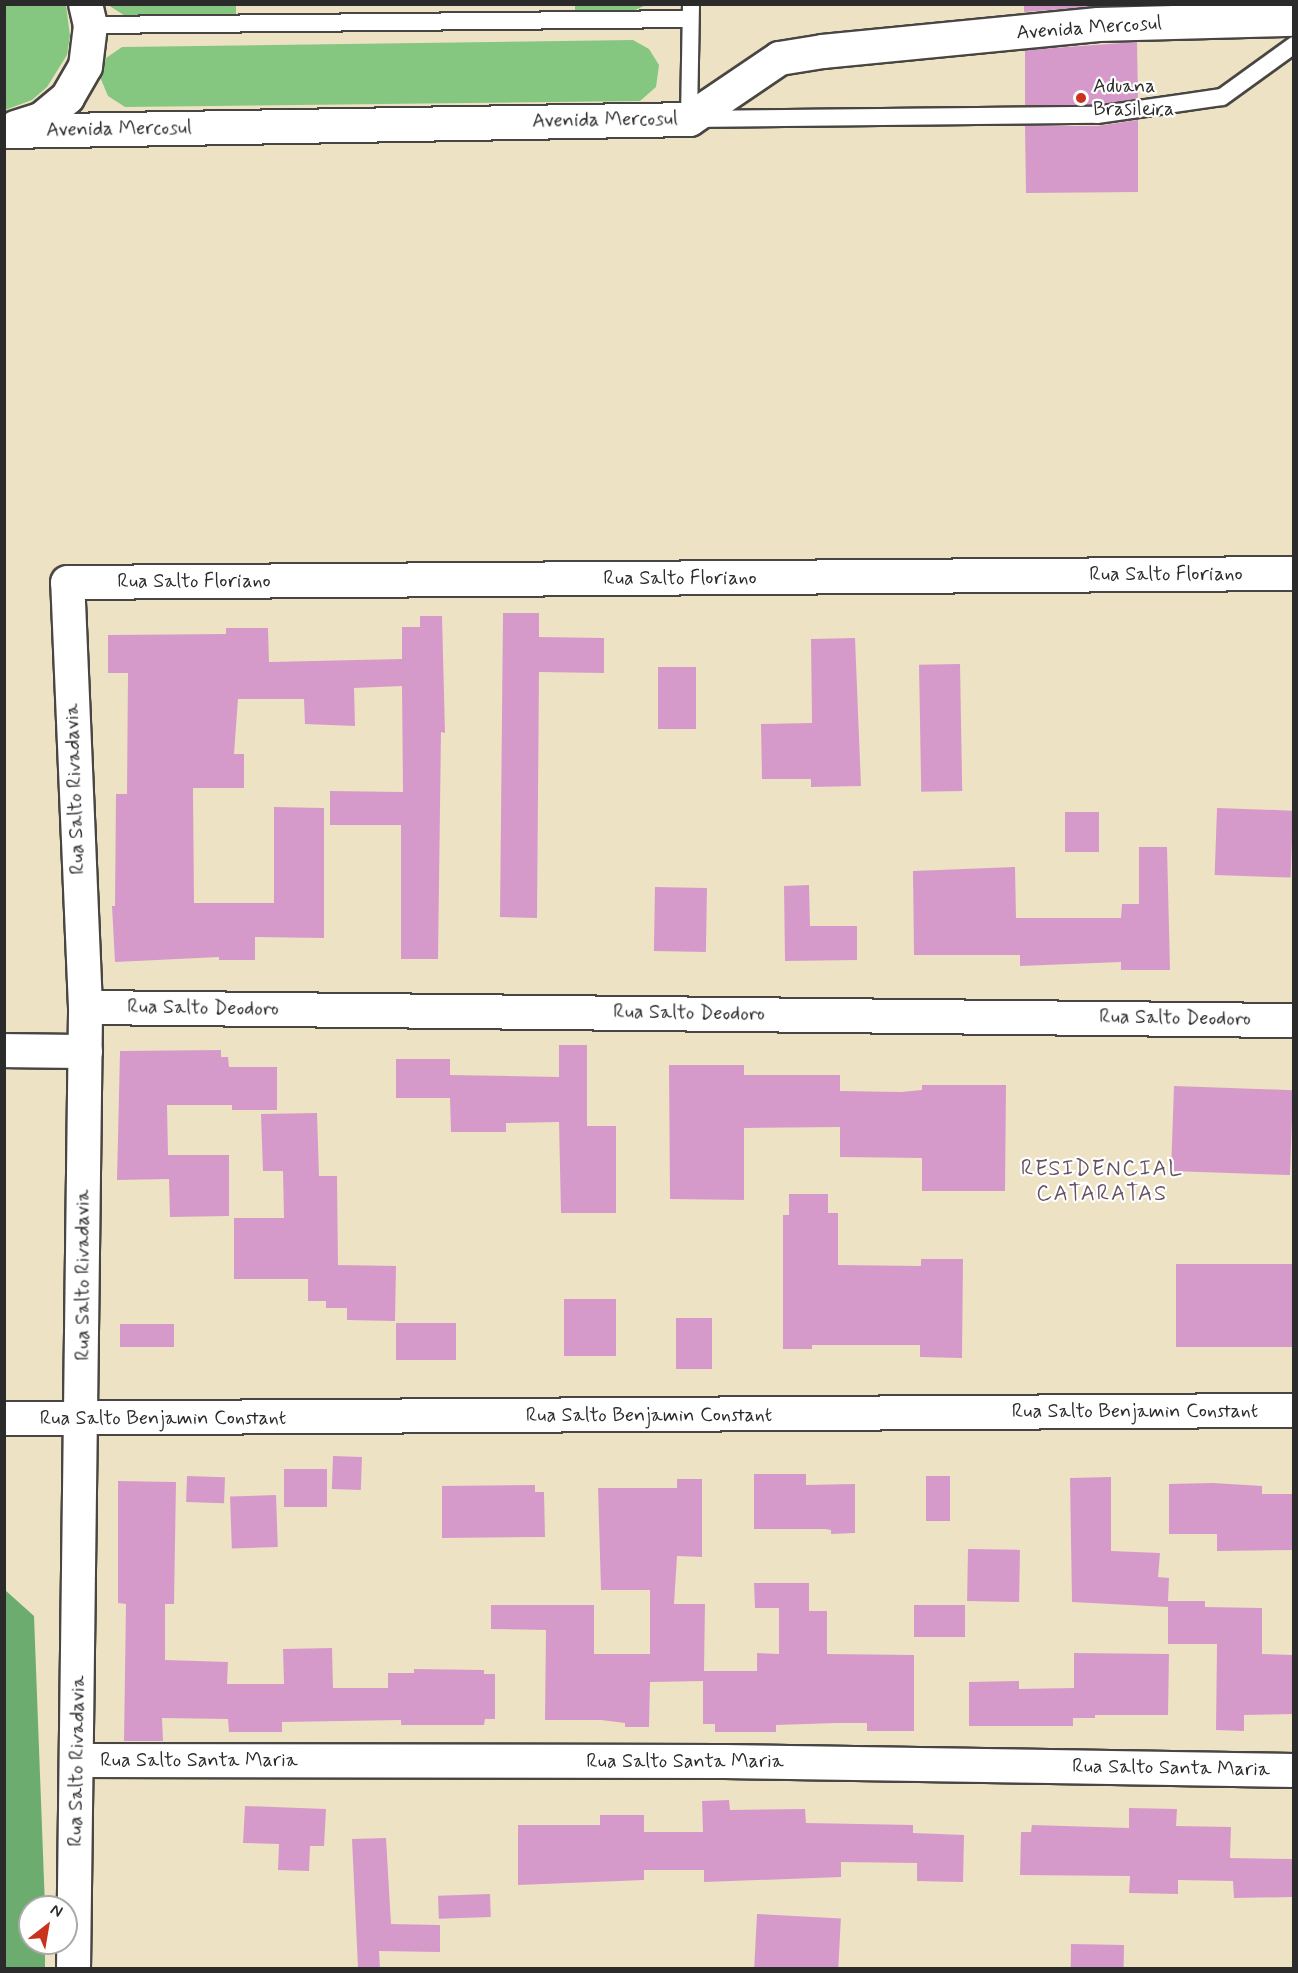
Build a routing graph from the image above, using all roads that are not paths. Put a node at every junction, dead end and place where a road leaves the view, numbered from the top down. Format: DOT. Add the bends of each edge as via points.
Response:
graph roads {
  1 [pos="690,12"];
  2 [pos="88,15"];
  3 [pos="1293,19"];
  4 [pos="1293,45"];
  5 [pos="689,119"];
  6 [pos="4,131"];
  7 [pos="1293,573"];
  8 [pos="66,582"];
  9 [pos="85,1007"];
  10 [pos="1293,1020"];
  11 [pos="4,1050"];
  12 [pos="85,1051"];
  13 [pos="1293,1410"];
  14 [pos="4,1418"];
  15 [pos="82,1419"];
  16 [pos="77,1760"];
  17 [pos="1293,1770"];
  18 [pos="73,1968"];
  1 -- 2 [label="lane"];
  1 -- 5 [label="lane"];
  2 -- 6 [label="main road, Avenida Mercosul" via="85,66 67,97 42,118"];
  3 -- 5 [label="main road, Avenida Mercosul" via="1098,24 790,56 779,58"];
  4 -- 5 [label="lane" via="1222,97 1097,116"];
  5 -- 6 [label="main road, Avenida Mercosul"];
  7 -- 8 [label="main road, Rua Salto Floriano"];
  8 -- 9 [label="main road, Rua Salto Rivadavia"];
  9 -- 10 [label="main road, Rua Salto Deodoro"];
  9 -- 12 [label="main road, Rua Salto Rivadavia"];
  11 -- 12 [label="main road"];
  12 -- 15 [label="main road, Rua Salto Rivadavia"];
  13 -- 15 [label="main road, Rua Salto Benjamin Constant"];
  14 -- 15 [label="main road, Rua Salto Benjamin Constant"];
  15 -- 16 [label="main road, Rua Salto Rivadavia"];
  16 -- 17 [label="main road, Rua Salto Santa Maria" via="724,1761"];
  16 -- 18 [label="main road, Rua Salto Rivadavia"];
}
